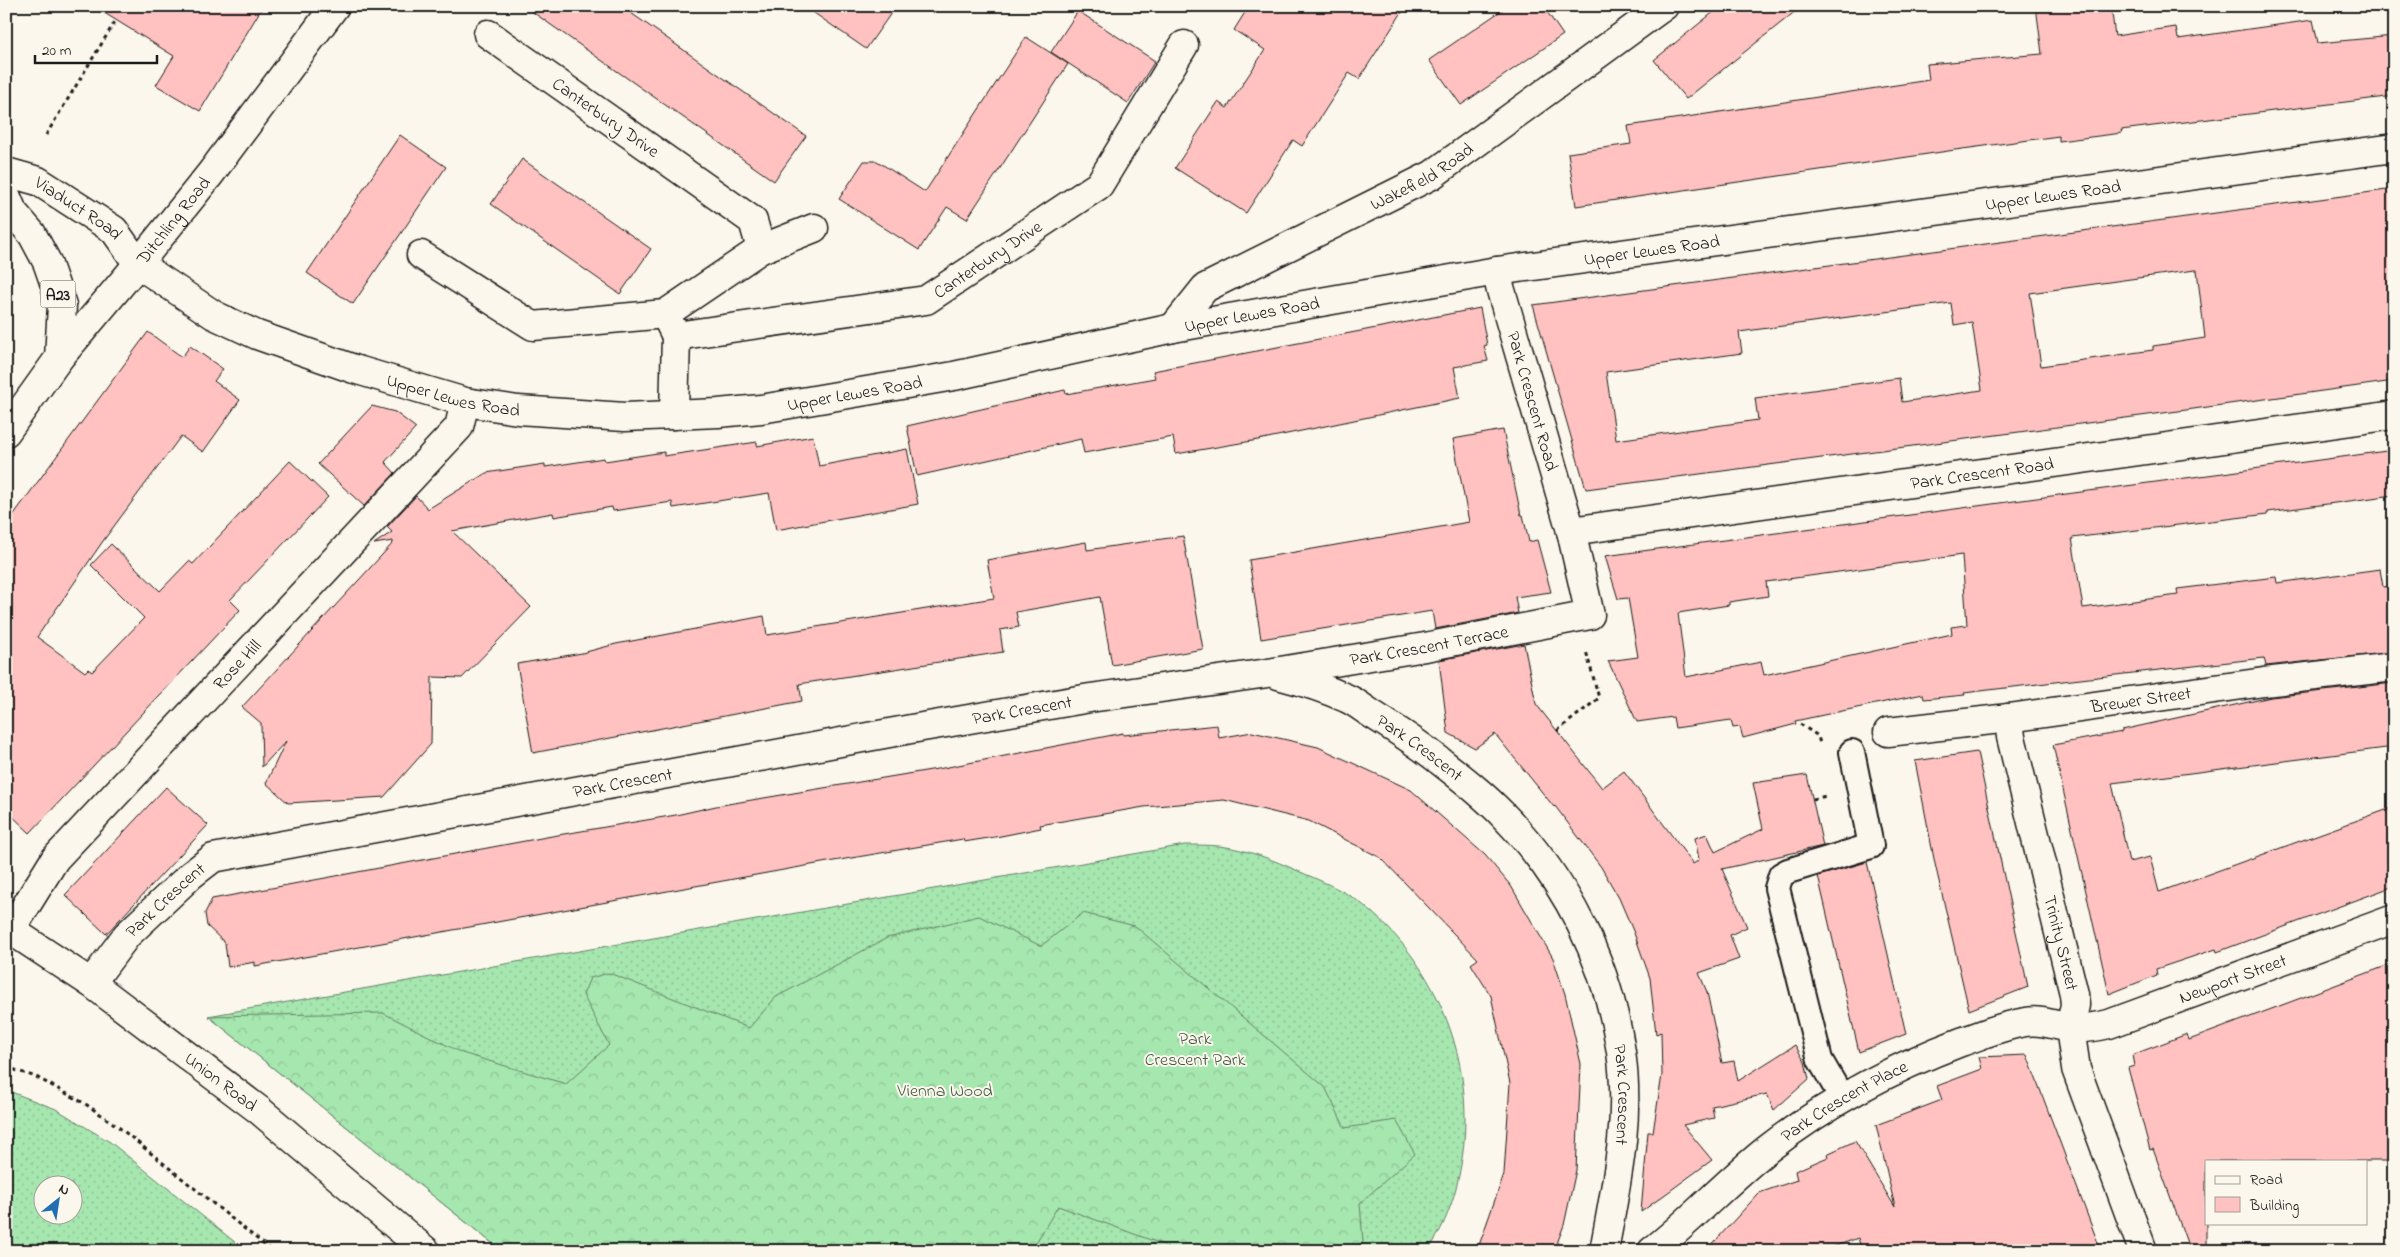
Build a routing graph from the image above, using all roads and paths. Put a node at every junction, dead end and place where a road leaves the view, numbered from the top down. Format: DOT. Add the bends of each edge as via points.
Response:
graph roads {
  1 [pos="335,6"];
  2 [pos="1664,6"];
  3 [pos="116,20"];
  4 [pos="488,34"];
  5 [pos="1184,45"];
  6 [pos="46,135"];
  7 [pos="2394,148"];
  8 [pos="6,172"];
  9 [pos="6,195"];
  10 [pos="814,228"];
  11 [pos="761,249"];
  12 [pos="421,254"];
  13 [pos="138,264"];
  14 [pos="1497,271"];
  15 [pos="671,325"];
  16 [pos="1173,328"];
  17 [pos="59,358"];
  18 [pos="465,402"];
  19 [pos="674,415"];
  20 [pos="2394,415"];
  21 [pos="6,432"];
  22 [pos="1571,531"];
  23 [pos="1590,615"];
  24 [pos="1586,650"];
  25 [pos="2394,667"];
  26 [pos="1268,673"];
  27 [pos="2009,718"];
  28 [pos="1557,732"];
  29 [pos="1888,732"];
  30 [pos="1852,752"];
  31 [pos="2394,919"];
  32 [pos="8,929"];
  33 [pos="91,983"];
  34 [pos="2070,1028"];
  35 [pos="6,1067"];
  36 [pos="1842,1098"];
  37 [pos="272,1251"];
  38 [pos="426,1251"];
  39 [pos="1604,1251"];
  40 [pos="1652,1251"];
  41 [pos="2143,1251"];
  1 -- 13 [label="main road, Ditchling Road"];
  2 -- 16 [label="main road, Wakefield Road" via="1432,175 1205,288"];
  3 -- 6 [label="path"];
  4 -- 11 [label="main road, Canterbury Drive" via="753,221"];
  5 -- 15 [label="main road, Canterbury Drive" via="1099,185 926,300"];
  7 -- 14 [label="main road, Upper Lewes Road"];
  8 -- 13 [label="main road, Viaduct Road" via="38,181 114,230"];
  9 -- 17 [label="main road, A23" via="13,212 32,234 47,262 62,305"];
  10 -- 11 [label="main road"];
  11 -- 15 [label="main road, Canterbury Drive"];
  12 -- 15 [label="main road, Canterbury Drive" via="533,326"];
  13 -- 17 [label="main road, Ditchling Road"];
  13 -- 18 [label="main road, Upper Lewes Road" via="214,315 243,330 354,369"];
  14 -- 16 [label="main road, Upper Lewes Road"];
  14 -- 22 [label="main road, Park Crescent Road"];
  15 -- 19 [label="main road"];
  16 -- 19 [label="main road, Upper Lewes Road" via="954,376 761,409"];
  17 -- 21 [label="main road, Ditchling Road"];
  18 -- 19 [label="main road, Upper Lewes Road" via="574,415"];
  18 -- 32 [label="main road, Rose Hill" via="460,427 55,858"];
  20 -- 22 [label="main road, Park Crescent Road"];
  22 -- 23 [label="main road, Park Crescent Road"];
  23 -- 26 [label="main road, Park Crescent Terrace"];
  24 -- 28 [label="path" via="1600,698"];
  25 -- 27 [label="main road, Brewer Street"];
  26 -- 33 [label="main road, Park Crescent" via="1090,698 911,729 213,858 127,935"];
  26 -- 39 [label="main road, Park Crescent" via="1309,683 1348,698 1419,744 1503,815 1549,869 1566,897 1582,925 1606,987 1621,1052 1624,1144"];
  27 -- 29 [label="main road, Brewer Street"];
  27 -- 34 [label="main road, Trinity Street" via="2074,994"];
  30 -- 36 [label="lane" via="1871,846 1788,871 1781,875 1777,888 1820,1060"];
  31 -- 34 [label="main road, Newport Street" via="2109,1024"];
  32 -- 33 [label="main road, Union Road"];
  33 -- 38 [label="main road, Union Road" via="259,1110"];
  34 -- 36 [label="main road, Park Crescent Place" via="2038,1021 1984,1034 1897,1069"];
  34 -- 41 [label="main road, Trinity Street" via="2076,1069"];
  35 -- 37 [label="path" via="36,1077 84,1102"];
  36 -- 40 [label="main road, Park Crescent Place" via="1768,1149"];
}
